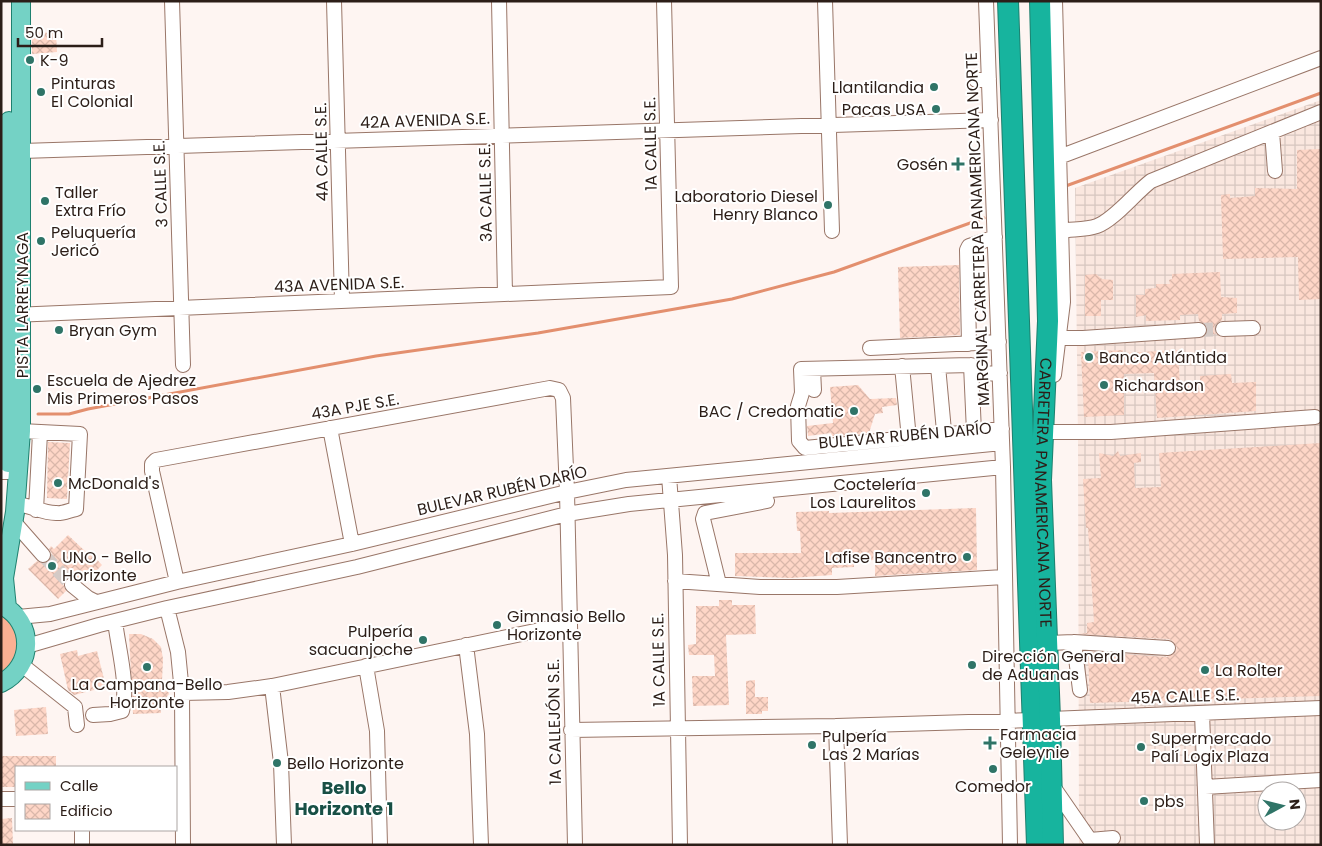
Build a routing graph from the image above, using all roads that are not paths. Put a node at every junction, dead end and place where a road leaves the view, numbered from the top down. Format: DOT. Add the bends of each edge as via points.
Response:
graph roads {
  1 [pos="10,1"];
  2 [pos="21,1"];
  3 [pos="172,1"];
  4 [pos="334,1"];
  5 [pos="499,1"];
  6 [pos="664,1"];
  7 [pos="825,1"];
  8 [pos="986,1"];
  9 [pos="1008,1"];
  10 [pos="1040,1"];
  11 [pos="1055,1"];
  12 [pos="1321,58"];
  13 [pos="1321,112"];
  14 [pos="991,120"];
  15 [pos="829,124"];
  16 [pos="667,130"];
  17 [pos="1272,132"];
  18 [pos="501,135"];
  19 [pos="338,141"];
  20 [pos="176,146"];
  21 [pos="22,151"];
  22 [pos="1059,157"];
  23 [pos="1275,171"];
  24 [pos="5,214"];
  25 [pos="832,231"];
  26 [pos="1054,234"];
  27 [pos="994,237"];
  28 [pos="671,287"];
  29 [pos="11,288"];
  30 [pos="505,294"];
  31 [pos="342,301"];
  32 [pos="182,308"];
  33 [pos="15,315"];
  34 [pos="1253,328"];
  35 [pos="1223,329"];
  36 [pos="1199,330"];
  37 [pos="1059,338"];
  38 [pos="999,342"];
  39 [pos="970,344"];
  40 [pos="870,348"];
  41 [pos="5,363"];
  42 [pos="183,365"];
  43 [pos="971,365"];
  44 [pos="902,366"];
  45 [pos="938,366"];
  46 [pos="813,368"];
  47 [pos="1000,373"];
  48 [pos="559,390"];
  49 [pos="814,390"];
  50 [pos="1315,418"];
  51 [pos="10,426"];
  52 [pos="330,428"];
  53 [pos="1002,429"];
  54 [pos="974,432"];
  55 [pos="1047,432"];
  56 [pos="40,433"];
  57 [pos="909,439"];
  58 [pos="945,442"];
  59 [pos="1002,444"];
  60 [pos="1003,467"];
  61 [pos="4,472"];
  62 [pos="670,476"];
  63 [pos="1041,480"];
  64 [pos="567,492"];
  65 [pos="672,500"];
  66 [pos="767,501"];
  67 [pos="16,504"];
  68 [pos="36,510"];
  69 [pos="567,514"];
  70 [pos="8,526"];
  71 [pos="352,544"];
  72 [pos="43,555"];
  73 [pos="1004,577"];
  74 [pos="675,581"];
  75 [pos="177,582"];
  76 [pos="719,584"];
  77 [pos="72,586"];
  78 [pos="96,602"];
  79 [pos="167,608"];
  80 [pos="9,610"];
  81 [pos="115,621"];
  82 [pos="569,624"];
  83 [pos="1074,642"];
  84 [pos="1048,643"];
  85 [pos="466,645"];
  86 [pos="27,646"];
  87 [pos="1168,648"];
  88 [pos="22,664"];
  89 [pos="366,666"];
  90 [pos="1,683"];
  91 [pos="272,686"];
  92 [pos="1080,690"];
  93 [pos="182,693"];
  94 [pos="1321,708"];
  95 [pos="1202,713"];
  96 [pos="93,715"];
  97 [pos="1042,720"];
  98 [pos="1008,722"];
  99 [pos="76,725"];
  100 [pos="836,726"];
  101 [pos="677,728"];
  102 [pos="571,730"];
  103 [pos="1321,780"];
  104 [pos="1051,783"];
  105 [pos="1205,787"];
  106 [pos="180,792"];
  107 [pos="1,799"];
  108 [pos="15,799"];
  109 [pos="1077,822"];
  110 [pos="82,831"];
  111 [pos="1112,838"];
  112 [pos="82,845"];
  113 [pos="183,845"];
  114 [pos="284,845"];
  115 [pos="380,845"];
  116 [pos="481,845"];
  117 [pos="575,845"];
  118 [pos="680,845"];
  119 [pos="840,845"];
  120 [pos="1010,845"];
  121 [pos="1037,845"];
  122 [pos="1052,845"];
  123 [pos="1078,845"];
  124 [pos="1207,845"];
  1 -- 24 [label="main road, PISTA LARREYNAGA"];
  2 -- 21 [label="main road, PISTA LARREYNAGA"];
  3 -- 20 [label="street, 3 CALLE S.E."];
  4 -- 19 [label="street, 4A CALLE S.E."];
  5 -- 18 [label="street, 3A CALLE S.E."];
  6 -- 16 [label="street, 1A CALLE S.E."];
  7 -- 15 [label="street"];
  8 -- 14 [label="street, MARGINAL CARRETERA PANAMERICANA NORTE" via="983,80"];
  9 -- 97 [label="highway, CARRETERA PANAMERICANA NORTE" via="1016,240"];
  10 -- 26 [label="highway, CARRETERA PANAMERICANA NORTE"];
  11 -- 22 [label="street"];
  12 -- 22 [label="street"];
  13 -- 17 [label="street"];
  14 -- 15 [label="street, 42A AVENIDA S.E."];
  14 -- 27 [label="street, MARGINAL CARRETERA PANAMERICANA NORTE"];
  15 -- 16 [label="street, 42A AVENIDA S.E."];
  15 -- 25 [label="street"];
  16 -- 18 [label="street, 42A AVENIDA S.E."];
  16 -- 28 [label="street, 1A CALLE S.E."];
  17 -- 23 [label="street"];
  17 -- 26 [label="street" via="1151,181 1108,220 1096,226"];
  18 -- 19 [label="street, 42A AVENIDA S.E."];
  18 -- 30 [label="street, 3A CALLE S.E."];
  19 -- 20 [label="street, 42A AVENIDA S.E."];
  19 -- 31 [label="street, 4A CALLE S.E."];
  20 -- 21 [label="street, 42A AVENIDA S.E."];
  20 -- 32 [label="street, 3 CALLE S.E."];
  21 -- 29 [label="main road, PISTA LARREYNAGA"];
  22 -- 26 [label="street" via="1060,188"];
  24 -- 29 [label="main road, PISTA LARREYNAGA"];
  26 -- 37 [label="street" via="1063,302"];
  26 -- 63 [label="highway, CARRETERA PANAMERICANA NORTE"];
  27 -- 38 [label="street, MARGINAL CARRETERA PANAMERICANA NORTE"];
  27 -- 39 [label="street" via="969,246 967,250"];
  28 -- 30 [label="street, 43A AVENIDA S.E."];
  29 -- 33 [label="main road, PISTA LARREYNAGA"];
  30 -- 31 [label="street, 43A AVENIDA S.E."];
  31 -- 32 [label="street, 43A AVENIDA S.E."];
  32 -- 33 [label="street, 43A AVENIDA S.E."];
  32 -- 42 [label="street, 3 CALLE S.E."];
  33 -- 41 [label="main road, PISTA LARREYNAGA"];
  33 -- 51 [label="main road, PISTA LARREYNAGA"];
  34 -- 35 [label="street"];
  36 -- 37 [label="street"];
  37 -- 55 [label="street"];
  38 -- 39 [label="street"];
  38 -- 47 [label="street, MARGINAL CARRETERA PANAMERICANA NORTE"];
  39 -- 40 [label="street"];
  41 -- 51 [label="main road, PISTA LARREYNAGA"];
  43 -- 45 [label="street"];
  43 -- 47 [label="street" via="981,373"];
  43 -- 54 [label="street"];
  44 -- 45 [label="street"];
  44 -- 46 [label="street"];
  44 -- 57 [label="street"];
  45 -- 58 [label="street"];
  46 -- 49 [label="street"];
  46 -- 57 [label="street" via="801,369 799,441 805,448"];
  47 -- 53 [label="street, MARGINAL CARRETERA PANAMERICANA NORTE"];
  48 -- 52 [label="street, 43A PJE S.E." via="550,388"];
  48 -- 64 [label="street, 1A CALLEJÓN S.E." via="563,398"];
  50 -- 55 [label="street" via="1111,432"];
  51 -- 56 [label="street"];
  51 -- 61 [label="main road, PISTA LARREYNAGA"];
  51 -- 67 [label="main road, PISTA LARREYNAGA"];
  52 -- 71 [label="street"];
  52 -- 75 [label="street, 43A PJE S.E." via="156,460 152,464"];
  53 -- 54 [label="street"];
  53 -- 59 [label="street, MARGINAL CARRETERA PANAMERICANA NORTE"];
  54 -- 58 [label="street"];
  55 -- 63 [label="street"];
  56 -- 68 [label="street"];
  56 -- 68 [label="street" via="80,434 76,509 57,514"];
  57 -- 58 [label="street"];
  58 -- 59 [label="street, BULEVAR RUBÉN DARÍO"];
  58 -- 62 [label="street, BULEVAR RUBÉN DARÍO" via="779,459"];
  59 -- 60 [label="street, MARGINAL CARRETERA PANAMERICANA NORTE"];
  60 -- 65 [label="street"];
  60 -- 73 [label="street, MARGINAL CARRETERA PANAMERICANA NORTE"];
  61 -- 70 [label="main road, PISTA LARREYNAGA"];
  62 -- 64 [label="street, BULEVAR RUBÉN DARÍO" via="625,477"];
  62 -- 65 [label="street, 1A CALLE S.E."];
  63 -- 84 [label="highway, CARRETERA PANAMERICANA NORTE"];
  64 -- 69 [label="street, 1A CALLEJÓN S.E."];
  64 -- 71 [label="street, BULEVAR RUBÉN DARÍO"];
  65 -- 69 [label="street"];
  65 -- 74 [label="street, 1A CALLE S.E."];
  66 -- 76 [label="street" via="705,513 703,519"];
  67 -- 68 [label="street"];
  67 -- 70 [label="main road, PISTA LARREYNAGA"];
  69 -- 79 [label="street" via="357,567"];
  69 -- 82 [label="street, 1A CALLEJÓN S.E."];
  70 -- 72 [label="street"];
  70 -- 80 [label="main road, PISTA LARREYNAGA" via="4,578"];
  71 -- 75 [label="street, BULEVAR RUBÉN DARÍO"];
  73 -- 76 [label="street" via="837,587 760,588"];
  73 -- 98 [label="street, MARGINAL CARRETERA PANAMERICANA NORTE"];
  74 -- 76 [label="street"];
  74 -- 101 [label="street, 1A CALLE S.E."];
  75 -- 78 [label="street, BULEVAR RUBÉN DARÍO"];
  77 -- 78 [label="street"];
  78 -- 80 [label="street, BULEVAR RUBÉN DARÍO" via="50,614"];
  79 -- 81 [label="street"];
  79 -- 93 [label="street" via="178,652"];
  80 -- 86 [label="main road, PISTA LARREYNAGA" via="25,632"];
  81 -- 86 [label="street"];
  81 -- 96 [label="street" via="124,704 118,713"];
  82 -- 85 [label="street"];
  82 -- 102 [label="street, 1A CALLEJÓN S.E."];
  83 -- 84 [label="street"];
  83 -- 87 [label="street"];
  83 -- 92 [label="street"];
  84 -- 97 [label="highway, CARRETERA PANAMERICANA NORTE"];
  85 -- 89 [label="street"];
  85 -- 116 [label="street" via="477,734"];
  86 -- 88 [label="main road"];
  88 -- 90 [label="main road"];
  88 -- 99 [label="street" via="75,707"];
  89 -- 91 [label="street"];
  89 -- 115 [label="street" via="376,731"];
  91 -- 93 [label="street" via="228,692"];
  91 -- 114 [label="street" via="281,763"];
  93 -- 106 [label="street"];
  94 -- 95 [label="street, 45A CALLE S.E."];
  95 -- 97 [label="street, 45A CALLE S.E."];
  95 -- 105 [label="street"];
  97 -- 98 [label="street, 45A CALLE S.E."];
  97 -- 104 [label="highway"];
  97 -- 121 [label="highway"];
  98 -- 100 [label="street, 45A CALLE S.E."];
  98 -- 120 [label="street, MARGINAL CARRETERA PANAMERICANA NORTE"];
  100 -- 101 [label="street"];
  100 -- 119 [label="street"];
  101 -- 102 [label="street"];
  101 -- 118 [label="street, 1A CALLE S.E."];
  102 -- 117 [label="street, 1A CALLEJÓN S.E."];
  103 -- 105 [label="street"];
  104 -- 109 [label="street"];
  104 -- 122 [label="highway"];
  105 -- 124 [label="street"];
  106 -- 113 [label="street"];
  107 -- 108 [label="street"];
  109 -- 111 [label="street" via="1090,840"];
  109 -- 123 [label="street"];
  110 -- 112 [label="street"];
}
